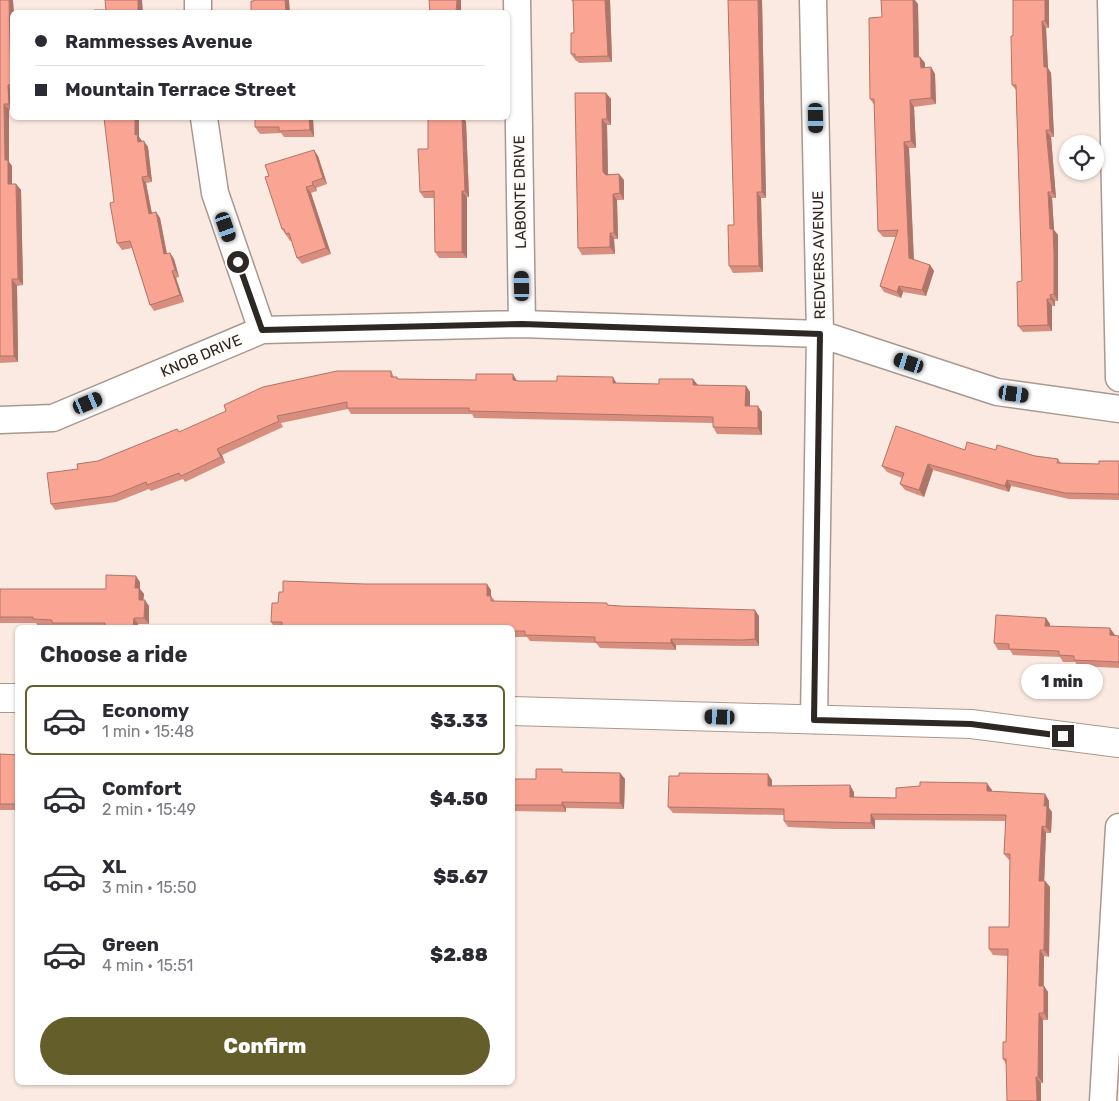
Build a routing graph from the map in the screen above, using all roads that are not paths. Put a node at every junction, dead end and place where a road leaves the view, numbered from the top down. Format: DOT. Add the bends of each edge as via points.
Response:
graph roads {
  1 [pos="517,0"];
  2 [pos="813,0"];
  3 [pos="1111,0"];
  4 [pos="204,120"];
  5 [pos="522,324"];
  6 [pos="262,330"];
  7 [pos="820,334"];
  8 [pos="1119,378"];
  9 [pos="1119,409"];
  10 [pos="0,420"];
  11 [pos="0,698"];
  12 [pos="15,698"];
  13 [pos="515,711"];
  14 [pos="814,720"];
  15 [pos="1119,743"];
  16 [pos="1119,828"];
  17 [pos="1103,1101"];
  1 -- 5 [label="street, LABONTE DRIVE"];
  2 -- 7 [label="street, REDVERS AVENUE"];
  3 -- 8 [label="street"];
  4 -- 6 [label="street" via="215,193"];
  5 -- 6 [label="street, KNOB DRIVE"];
  5 -- 7 [label="street, KNOB DRIVE"];
  6 -- 10 [label="street, KNOB DRIVE" via="53,418"];
  7 -- 9 [label="street, KNOB DRIVE" via="997,392"];
  7 -- 14 [label="street, REDVERS AVENUE"];
  11 -- 12 [label="street"];
  13 -- 14 [label="street"];
  14 -- 15 [label="street" via="971,724"];
  16 -- 17 [label="street"];
}
